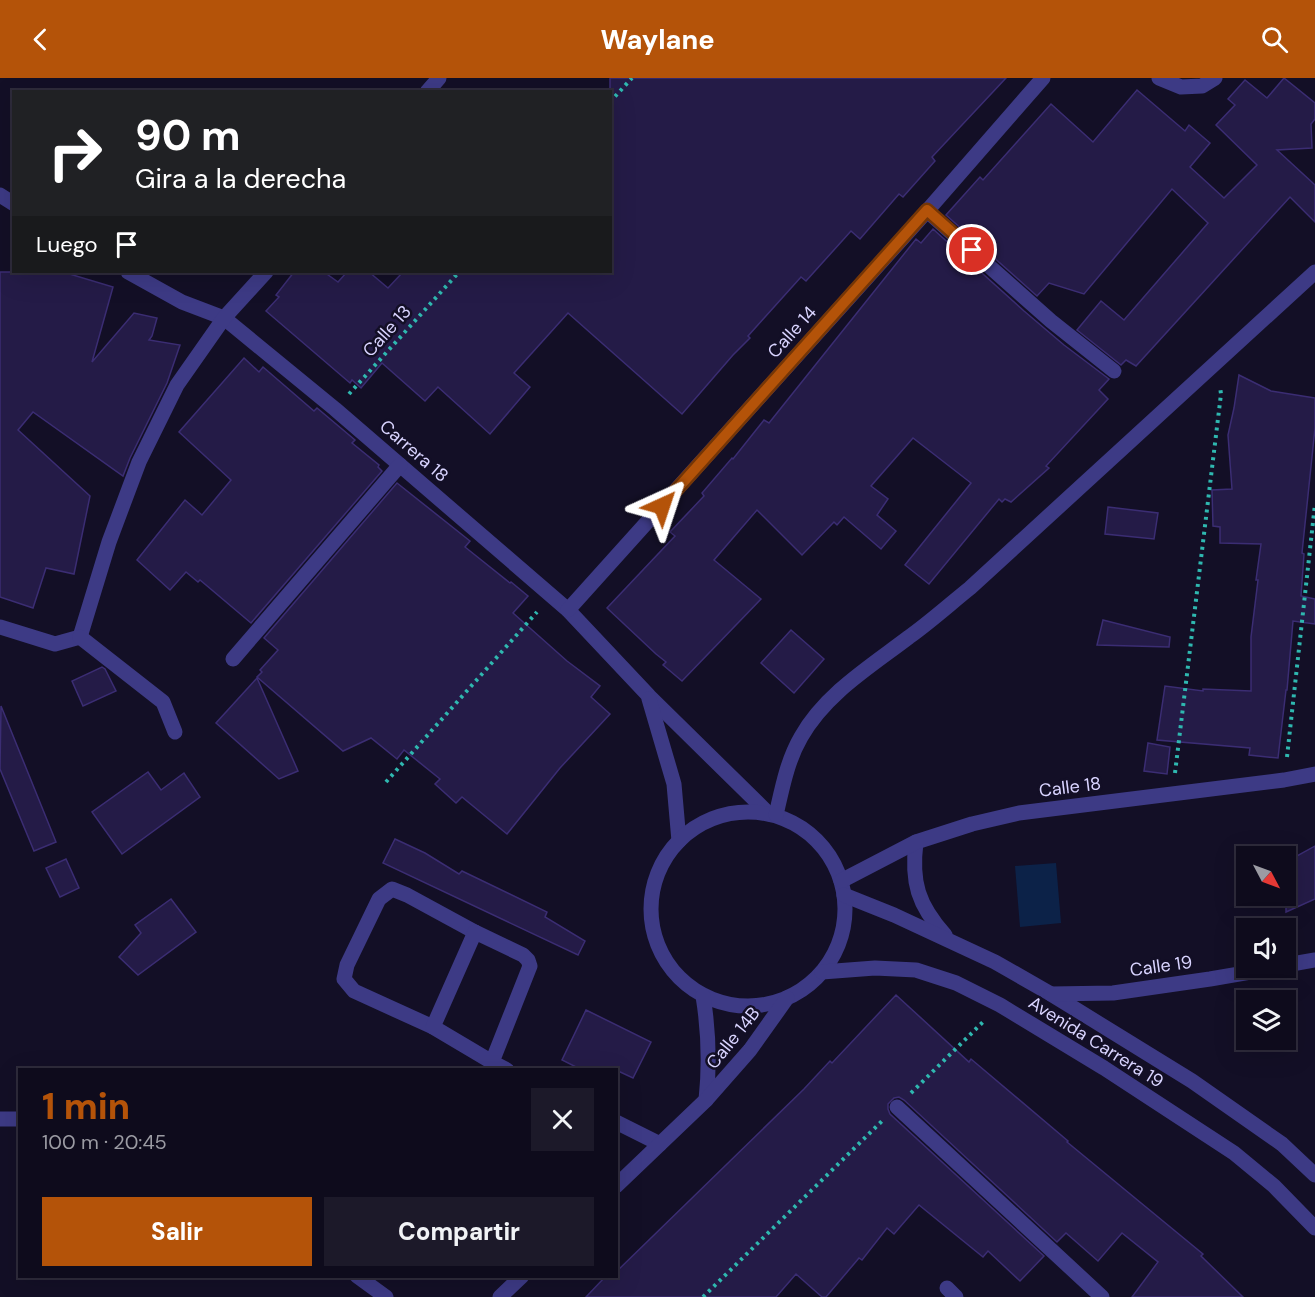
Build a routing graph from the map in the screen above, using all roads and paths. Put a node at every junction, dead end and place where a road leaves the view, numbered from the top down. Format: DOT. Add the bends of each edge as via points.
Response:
graph roads {
  1 [pos="439,78"];
  2 [pos="633,78"];
  3 [pos="1043,78"];
  4 [pos="1159,78"];
  5 [pos="1215,78"];
  6 [pos="429,90"];
  7 [pos="612,100"];
  8 [pos="927,210"];
  9 [pos="1315,272"];
  10 [pos="130,273"];
  11 [pos="265,273"];
  12 [pos="458,273"];
  13 [pos="224,318"];
  14 [pos="1216,363"];
  15 [pos="1114,371"];
  16 [pos="335,409"];
  17 [pos="400,465"];
  18 [pos="1315,504"];
  19 [pos="551,596"];
  20 [pos="568,610"];
  21 [pos="0,627"];
  22 [pos="80,637"];
  23 [pos="233,659"];
  24 [pos="649,696"];
  25 [pos="175,732"];
  26 [pos="1315,774"];
  27 [pos="1284,780"];
  28 [pos="386,782"];
  29 [pos="1173,794"];
  30 [pos="772,815"];
  31 [pos="679,841"];
  32 [pos="915,842"];
  33 [pos="843,888"];
  34 [pos="475,932"];
  35 [pos="950,940"];
  36 [pos="1315,960"];
  37 [pos="1296,964"];
  38 [pos="822,972"];
  39 [pos="1236,975"];
  40 [pos="1051,994"];
  41 [pos="703,996"];
  42 [pos="788,998"];
  43 [pos="1000,1005"];
  44 [pos="433,1027"];
  45 [pos="492,1062"];
  46 [pos="503,1068"];
  47 [pos="706,1100"];
  48 [pos="897,1107"];
  49 [pos="0,1119"];
  50 [pos="18,1119"];
  51 [pos="618,1123"];
  52 [pos="660,1144"];
  53 [pos="1315,1175"];
  54 [pos="618,1184"];
  55 [pos="1315,1228"];
  56 [pos="360,1278"];
  57 [pos="520,1278"];
  58 [pos="386,1297"];
  59 [pos="500,1297"];
  60 [pos="703,1297"];
  61 [pos="1102,1297"];
  1 -- 6 [label="street"];
  2 -- 7 [label="path"];
  3 -- 8 [label="street, Calle 14"];
  4 -- 5 [label="street" via="1181,87 1202,86"];
  8 -- 15 [label="street" via="1051,321"];
  8 -- 20 [label="street, Calle 14"];
  9 -- 14 [label="street"];
  10 -- 13 [label="street, Carrera 18" via="182,302"];
  11 -- 13 [label="street"];
  12 -- 16 [label="path, Calle 13"];
  13 -- 16 [label="street, Carrera 18"];
  13 -- 22 [label="street" via="177,385 139,462"];
  14 -- 29 [label="path" via="1221,394"];
  14 -- 30 [label="street" via="970,588 821,708 801,735"];
  16 -- 17 [label="street, Carrera 18"];
  17 -- 19 [label="street, Carrera 18"];
  17 -- 23 [label="street"];
  18 -- 27 [label="path"];
  19 -- 20 [label="street, Carrera 18"];
  19 -- 28 [label="path"];
  20 -- 24 [label="street, Carrera 18"];
  21 -- 22 [label="street" via="55,644"];
  22 -- 25 [label="street" via="163,702"];
  24 -- 30 [label="street, Carrera 18"];
  24 -- 31 [label="street, Carrera 18" via="674,784"];
  26 -- 27 [label="street, Calle 18"];
  27 -- 29 [label="street, Calle 18"];
  29 -- 32 [label="street, Calle 18" via="1019,813"];
  30 -- 31 [label="street" via="730,813 694,828"];
  30 -- 33 [label="street" via="798,825 817,840 831,859"];
  31 -- 41 [label="street" via="655,880 650,902 651,925 668,967"];
  32 -- 33 [label="street, Calle 18"];
  32 -- 35 [label="street" via="914,872 919,897 932,921"];
  33 -- 35 [label="street, Avenida Carrera 19"];
  33 -- 38 [label="street" via="842,935"];
  34 -- 44 [label="street"];
  34 -- 44 [label="street" via="392,889 379,899 347,964 344,979 354,992"];
  34 -- 45 [label="street" via="524,955 530,966"];
  35 -- 40 [label="street, Avenida Carrera 19"];
  36 -- 37 [label="street"];
  38 -- 42 [label="street"];
  38 -- 43 [label="street, Avenida Carrera 19" via="916,970 957,983"];
  39 -- 40 [label="street, Calle 19" via="1113,993"];
  40 -- 53 [label="street, Avenida Carrera 19" via="1192,1081 1282,1144"];
  41 -- 42 [label="street" via="745,1007"];
  41 -- 47 [label="street, Calle 14B" via="710,1048"];
  42 -- 47 [label="street, Calle 14B"];
  43 -- 48 [label="path"];
  43 -- 55 [label="street, Avenida Carrera 19" via="1234,1153"];
  44 -- 45 [label="street"];
  45 -- 46 [label="street"];
  47 -- 52 [label="street, Calle 14B"];
  48 -- 60 [label="path"];
  48 -- 61 [label="street"];
  49 -- 50 [label="street"];
  51 -- 52 [label="street"];
  52 -- 54 [label="street, Calle 14B"];
  56 -- 58 [label="street"];
  57 -- 59 [label="street"];
}
